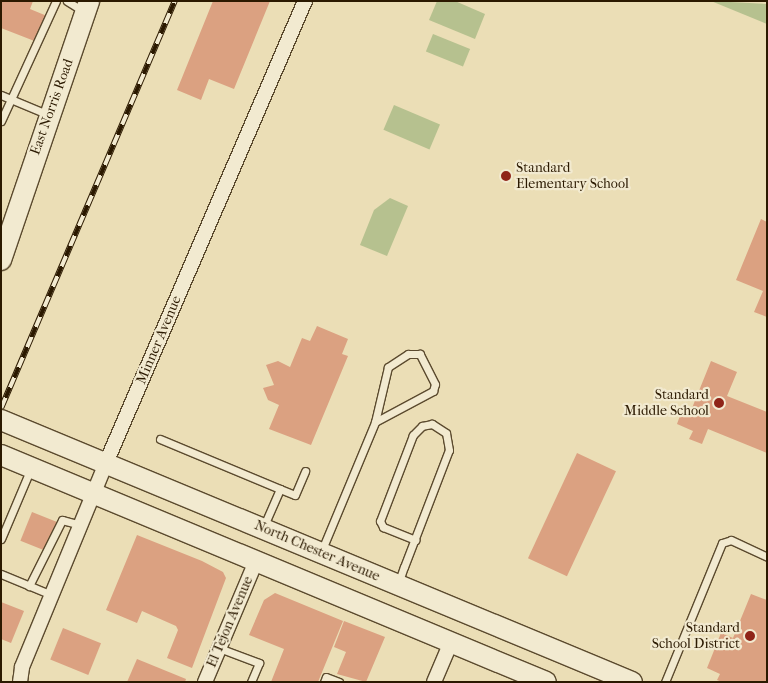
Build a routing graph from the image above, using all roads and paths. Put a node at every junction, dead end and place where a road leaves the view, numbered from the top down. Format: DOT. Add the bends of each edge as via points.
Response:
graph roads {
  1 [pos="56,1"];
  2 [pos="67,1"];
  3 [pos="305,1"];
  4 [pos="87,7"];
  5 [pos="1,95"];
  6 [pos="11,99"];
  7 [pos="49,116"];
  8 [pos="1,121"];
  9 [pos="8,216"];
  10 [pos="1,260"];
  11 [pos="1,420"];
  12 [pos="375,422"];
  13 [pos="160,438"];
  14 [pos="1,455"];
  15 [pos="106,463"];
  16 [pos="31,468"];
  17 [pos="305,471"];
  18 [pos="280,489"];
  19 [pos="94,494"];
  20 [pos="80,525"];
  21 [pos="263,529"];
  22 [pos="1,538"];
  23 [pos="415,540"];
  24 [pos="321,553"];
  25 [pos="767,557"];
  26 [pos="256,561"];
  27 [pos="1,574"];
  28 [pos="398,584"];
  29 [pos="29,586"];
  30 [pos="52,596"];
  31 [pos="451,642"];
  32 [pos="219,648"];
  33 [pos="20,682"];
  34 [pos="205,682"];
  35 [pos="251,682"];
  36 [pos="324,682"];
  37 [pos="339,682"];
  38 [pos="434,682"];
  39 [pos="546,682"];
  40 [pos="632,682"];
  41 [pos="665,682"];
  1 -- 6 [label="lane"];
  2 -- 4 [label="lane"];
  3 -- 15 [label="street, Minner Avenue"];
  4 -- 7 [label="main road, East Norris Road"];
  5 -- 6 [label="lane"];
  6 -- 7 [label="lane"];
  6 -- 8 [label="lane"];
  7 -- 9 [label="main road, East Norris Road"];
  9 -- 10 [label="main road, East Norris Road"];
  11 -- 15 [label="main road, North Chester Avenue"];
  12 -- 12 [label="lane" via="433,391 434,384 420,354 408,354 388,367"];
  12 -- 24 [label="lane"];
  13 -- 18 [label="lane"];
  14 -- 16 [label="main road"];
  15 -- 19 [label="street, Minner Avenue"];
  15 -- 21 [label="main road, North Chester Avenue"];
  16 -- 19 [label="main road"];
  16 -- 22 [label="lane"];
  17 -- 18 [label="lane" via="295,495"];
  18 -- 21 [label="lane"];
  19 -- 20 [label="street, Minner Avenue"];
  19 -- 26 [label="main road"];
  20 -- 29 [label="lane" via="62,520"];
  20 -- 30 [label="street, Minner Avenue"];
  21 -- 24 [label="main road, North Chester Avenue"];
  23 -- 23 [label="lane" via="449,450 446,433 432,424 422,426 413,435 380,522 383,527"];
  23 -- 28 [label="lane"];
  24 -- 28 [label="main road, North Chester Avenue"];
  25 -- 41 [label="lane" via="731,540 722,543"];
  26 -- 31 [label="main road"];
  26 -- 32 [label="street, El Tejon Avenue"];
  27 -- 29 [label="lane"];
  28 -- 40 [label="main road, North Chester Avenue"];
  29 -- 30 [label="lane"];
  30 -- 33 [label="street, Minner Avenue" via="22,667"];
  31 -- 38 [label="street"];
  31 -- 39 [label="main road"];
  32 -- 34 [label="street, El Tejon Avenue"];
  32 -- 35 [label="lane" via="259,663"];
  36 -- 37 [label="lane" via="326,676"];
}
